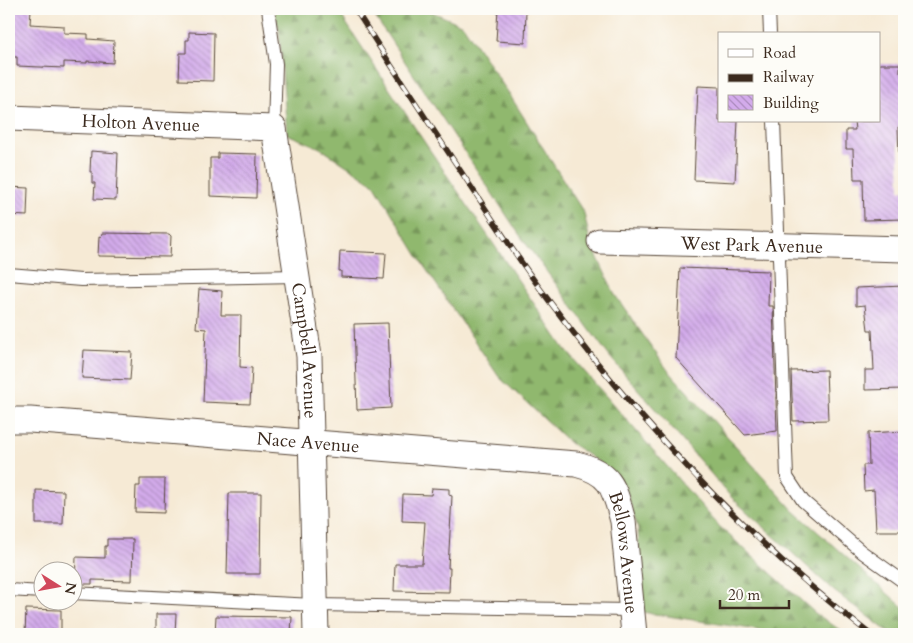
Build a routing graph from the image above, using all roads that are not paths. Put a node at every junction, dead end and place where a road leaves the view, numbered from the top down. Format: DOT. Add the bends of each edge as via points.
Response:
graph roads {
  1 [pos="268,9"];
  2 [pos="769,9"];
  3 [pos="770,32"];
  4 [pos="9,118"];
  5 [pos="774,122"];
  6 [pos="274,128"];
  7 [pos="600,241"];
  8 [pos="780,246"];
  9 [pos="904,249"];
  10 [pos="9,274"];
  11 [pos="297,276"];
  12 [pos="9,420"];
  13 [pos="311,443"];
  14 [pos="604,476"];
  15 [pos="904,582"];
  16 [pos="9,590"];
  17 [pos="32,591"];
  18 [pos="82,594"];
  19 [pos="316,606"];
  20 [pos="633,622"];
  21 [pos="316,634"];
  1 -- 6 [label="lane" via="276,64"];
  2 -- 3 [label="lane"];
  4 -- 6 [label="street, Holton Avenue"];
  5 -- 8 [label="lane"];
  6 -- 11 [label="street, Campbell Avenue"];
  7 -- 8 [label="street, West Park Avenue"];
  8 -- 9 [label="street, West Park Avenue"];
  8 -- 15 [label="lane" via="787,477 803,501 862,552"];
  10 -- 11 [label="lane" via="81,280"];
  11 -- 13 [label="street, Campbell Avenue" via="309,356"];
  12 -- 13 [label="street, Nace Avenue"];
  13 -- 14 [label="street, Nace Avenue" via="576,464"];
  13 -- 19 [label="street, Campbell Avenue"];
  14 -- 20 [label="street, Bellows Avenue" via="614,488 623,521"];
  16 -- 17 [label="lane"];
  18 -- 19 [label="lane"];
  19 -- 20 [label="lane"];
  19 -- 21 [label="street, Campbell Avenue"];
}
